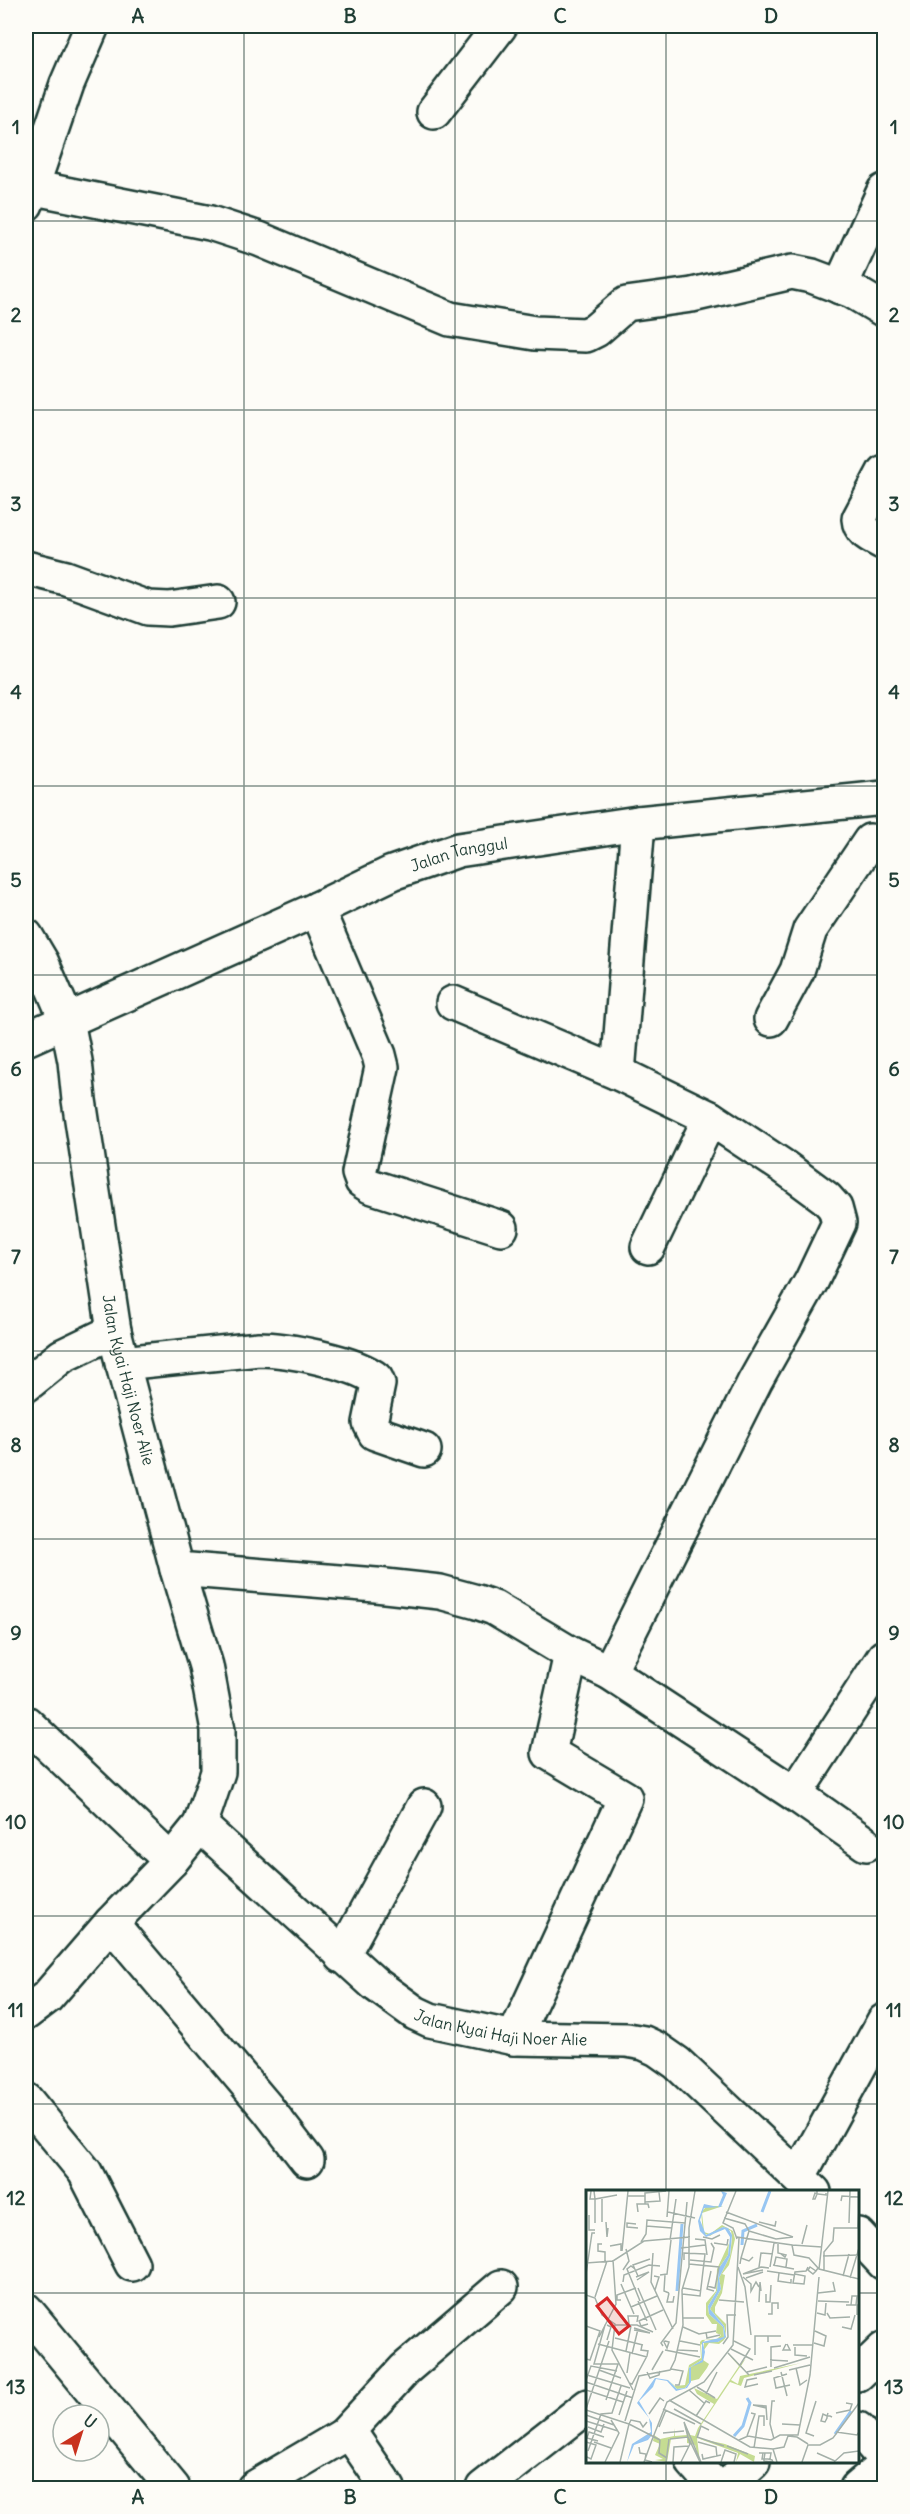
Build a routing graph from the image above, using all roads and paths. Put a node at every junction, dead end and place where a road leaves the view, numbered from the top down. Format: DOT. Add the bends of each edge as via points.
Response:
graph roads {
  1 [pos="92,26"];
  2 [pos="500,26"];
  3 [pos="434,112"];
  4 [pos="885,191"];
  5 [pos="28,195"];
  6 [pos="840,286"];
  7 [pos="885,310"];
  8 [pos="885,472"];
  9 [pos="885,543"];
  10 [pos="26,568"];
  11 [pos="218,602"];
  12 [pos="870,818"];
  13 [pos="638,823"];
  14 [pos="317,909"];
  15 [pos="34,950"];
  16 [pos="453,1003"];
  17 [pos="63,1012"];
  18 [pos="771,1019"];
  19 [pos="26,1039"];
  20 [pos="618,1073"];
  21 [pos="710,1118"];
  22 [pos="501,1228"];
  23 [pos="648,1247"];
  24 [pos="114,1331"];
  25 [pos="122,1364"];
  26 [pos="26,1385"];
  27 [pos="424,1450"];
  28 [pos="177,1569"];
  29 [pos="571,1654"];
  30 [pos="885,1657"];
  31 [pos="609,1672"];
  32 [pos="26,1723"];
  33 [pos="795,1794"];
  34 [pos="424,1806"];
  35 [pos="200,1825"];
  36 [pos="866,1844"];
  37 [pos="171,1861"];
  38 [pos="111,1923"];
  39 [pos="342,1956"];
  40 [pos="26,2013"];
  41 [pos="885,2021"];
  42 [pos="514,2038"];
  43 [pos="26,2100"];
  44 [pos="307,2160"];
  45 [pos="807,2184"];
  46 [pos="859,2236"];
  47 [pos="885,2262"];
  48 [pos="132,2264"];
  49 [pos="501,2287"];
  50 [pos="26,2310"];
  51 [pos="885,2349"];
  52 [pos="859,2373"];
  53 [pos="586,2408"];
  54 [pos="859,2430"];
  55 [pos="344,2435"];
  56 [pos="885,2457"];
  57 [pos="694,2463"];
  58 [pos="752,2463"];
  59 [pos="885,2465"];
  60 [pos="173,2488"];
  61 [pos="254,2488"];
  62 [pos="388,2488"];
  63 [pos="483,2488"];
  64 [pos="716,2488"];
  65 [pos="724,2488"];
  66 [pos="857,2488"];
  1 -- 5 [label="street"];
  2 -- 3 [label="street"];
  4 -- 6 [label="street"];
  5 -- 6 [label="street" via="210,223 259,239 450,319 535,333 586,334 626,304 692,295 783,273 812,276"];
  6 -- 7 [label="street"];
  8 -- 9 [label="street" via="859,519 864,532"];
  10 -- 11 [label="street" via="148,608"];
  12 -- 13 [label="street, Jalan Tanggul"];
  12 -- 18 [label="street" via="810,930 797,970"];
  13 -- 14 [label="street, Jalan Tanggul" via="458,850 393,873"];
  13 -- 20 [label="street"];
  14 -- 17 [label="street, Jalan Tanggul"];
  14 -- 22 [label="street" via="382,1067 359,1173 362,1181"];
  15 -- 17 [label="street, Jalan Kyai Haji Noer Alie"];
  16 -- 20 [label="street"];
  17 -- 19 [label="street, Jalan Tanggul"];
  17 -- 24 [label="street, Jalan Kyai Haji Noer Alie" via="75,1061"];
  20 -- 21 [label="street"];
  21 -- 23 [label="street"];
  21 -- 31 [label="street" via="826,1198 835,1208 839,1223"];
  24 -- 25 [label="street, Jalan Kyai Haji Noer Alie"];
  24 -- 26 [label="street" via="62,1356"];
  25 -- 27 [label="street" via="259,1349 332,1361 376,1379 370,1423 375,1433"];
  25 -- 28 [label="street, Jalan Kyai Haji Noer Alie"];
  28 -- 29 [label="street" via="440,1592 494,1608"];
  28 -- 35 [label="street, Jalan Kyai Haji Noer Alie" via="206,1666 218,1730 218,1772"];
  29 -- 31 [label="street"];
  29 -- 42 [label="street" via="549,1753 625,1798"];
  30 -- 33 [label="street"];
  31 -- 33 [label="street"];
  32 -- 37 [label="street"];
  33 -- 36 [label="street"];
  34 -- 39 [label="street"];
  35 -- 37 [label="street, Jalan Kyai Haji Noer Alie"];
  35 -- 39 [label="street, Jalan Kyai Haji Noer Alie"];
  37 -- 38 [label="street, Jalan Kyai Haji Noer Alie"];
  38 -- 40 [label="street, Jalan Kyai Haji Noer Alie" via="46,1997"];
  38 -- 44 [label="street"];
  39 -- 42 [label="street, Jalan Kyai Haji Noer Alie" via="382,1990 430,2020"];
  41 -- 45 [label="street"];
  42 -- 45 [label="street, Jalan Kyai Haji Noer Alie" via="627,2040 657,2049"];
  43 -- 48 [label="street" via="85,2172"];
  46 -- 47 [label="street"];
  49 -- 55 [label="street" via="405,2369"];
  50 -- 60 [label="street"];
  51 -- 52 [label="street"];
  53 -- 63 [label="street"];
  54 -- 56 [label="street"];
  55 -- 61 [label="street"];
  55 -- 62 [label="street" via="355,2440"];
  57 -- 64 [label="street"];
  58 -- 65 [label="street"];
  59 -- 66 [label="street"];
}
